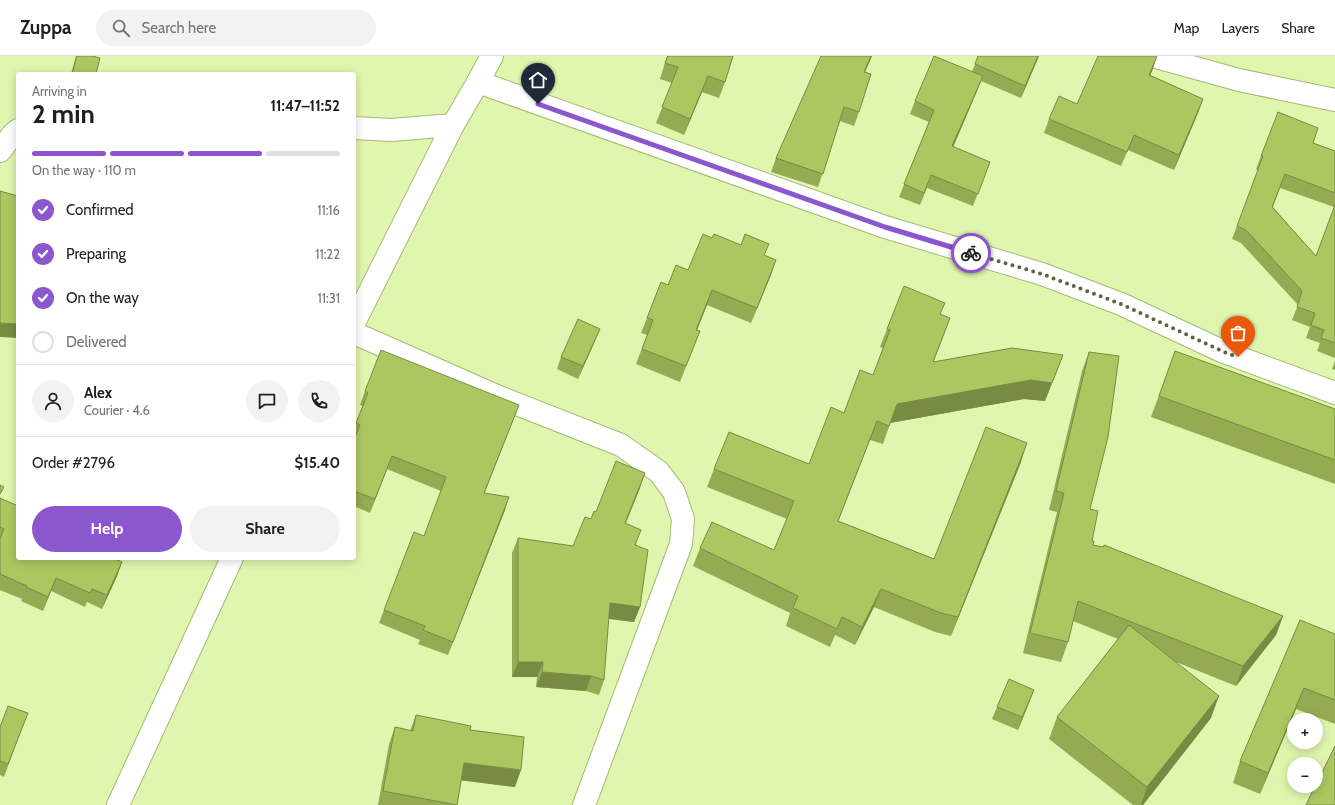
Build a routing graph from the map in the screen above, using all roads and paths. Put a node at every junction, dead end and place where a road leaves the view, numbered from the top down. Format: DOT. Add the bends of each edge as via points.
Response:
graph roads {
  1 [pos="492,56"];
  2 [pos="1152,56"];
  3 [pos="478,82"];
  4 [pos="1335,100"];
  5 [pos="453,125"];
  6 [pos="356,128"];
  7 [pos="16,132"];
  8 [pos="0,151"];
  9 [pos="356,319"];
  10 [pos="356,334"];
  11 [pos="1335,393"];
  12 [pos="231,560"];
  13 [pos="118,805"];
  14 [pos="584,805"];
  1 -- 3 [label="street"];
  2 -- 4 [label="street" via="1239,80"];
  3 -- 5 [label="street"];
  3 -- 11 [label="street" via="885,227 1042,274 1121,304 1224,352"];
  5 -- 6 [label="street" via="391,130"];
  5 -- 9 [label="street"];
  7 -- 8 [label="street"];
  10 -- 14 [label="street" via="499,397 621,445 659,472 674,492 683,518 681,544"];
  12 -- 13 [label="street"];
}
